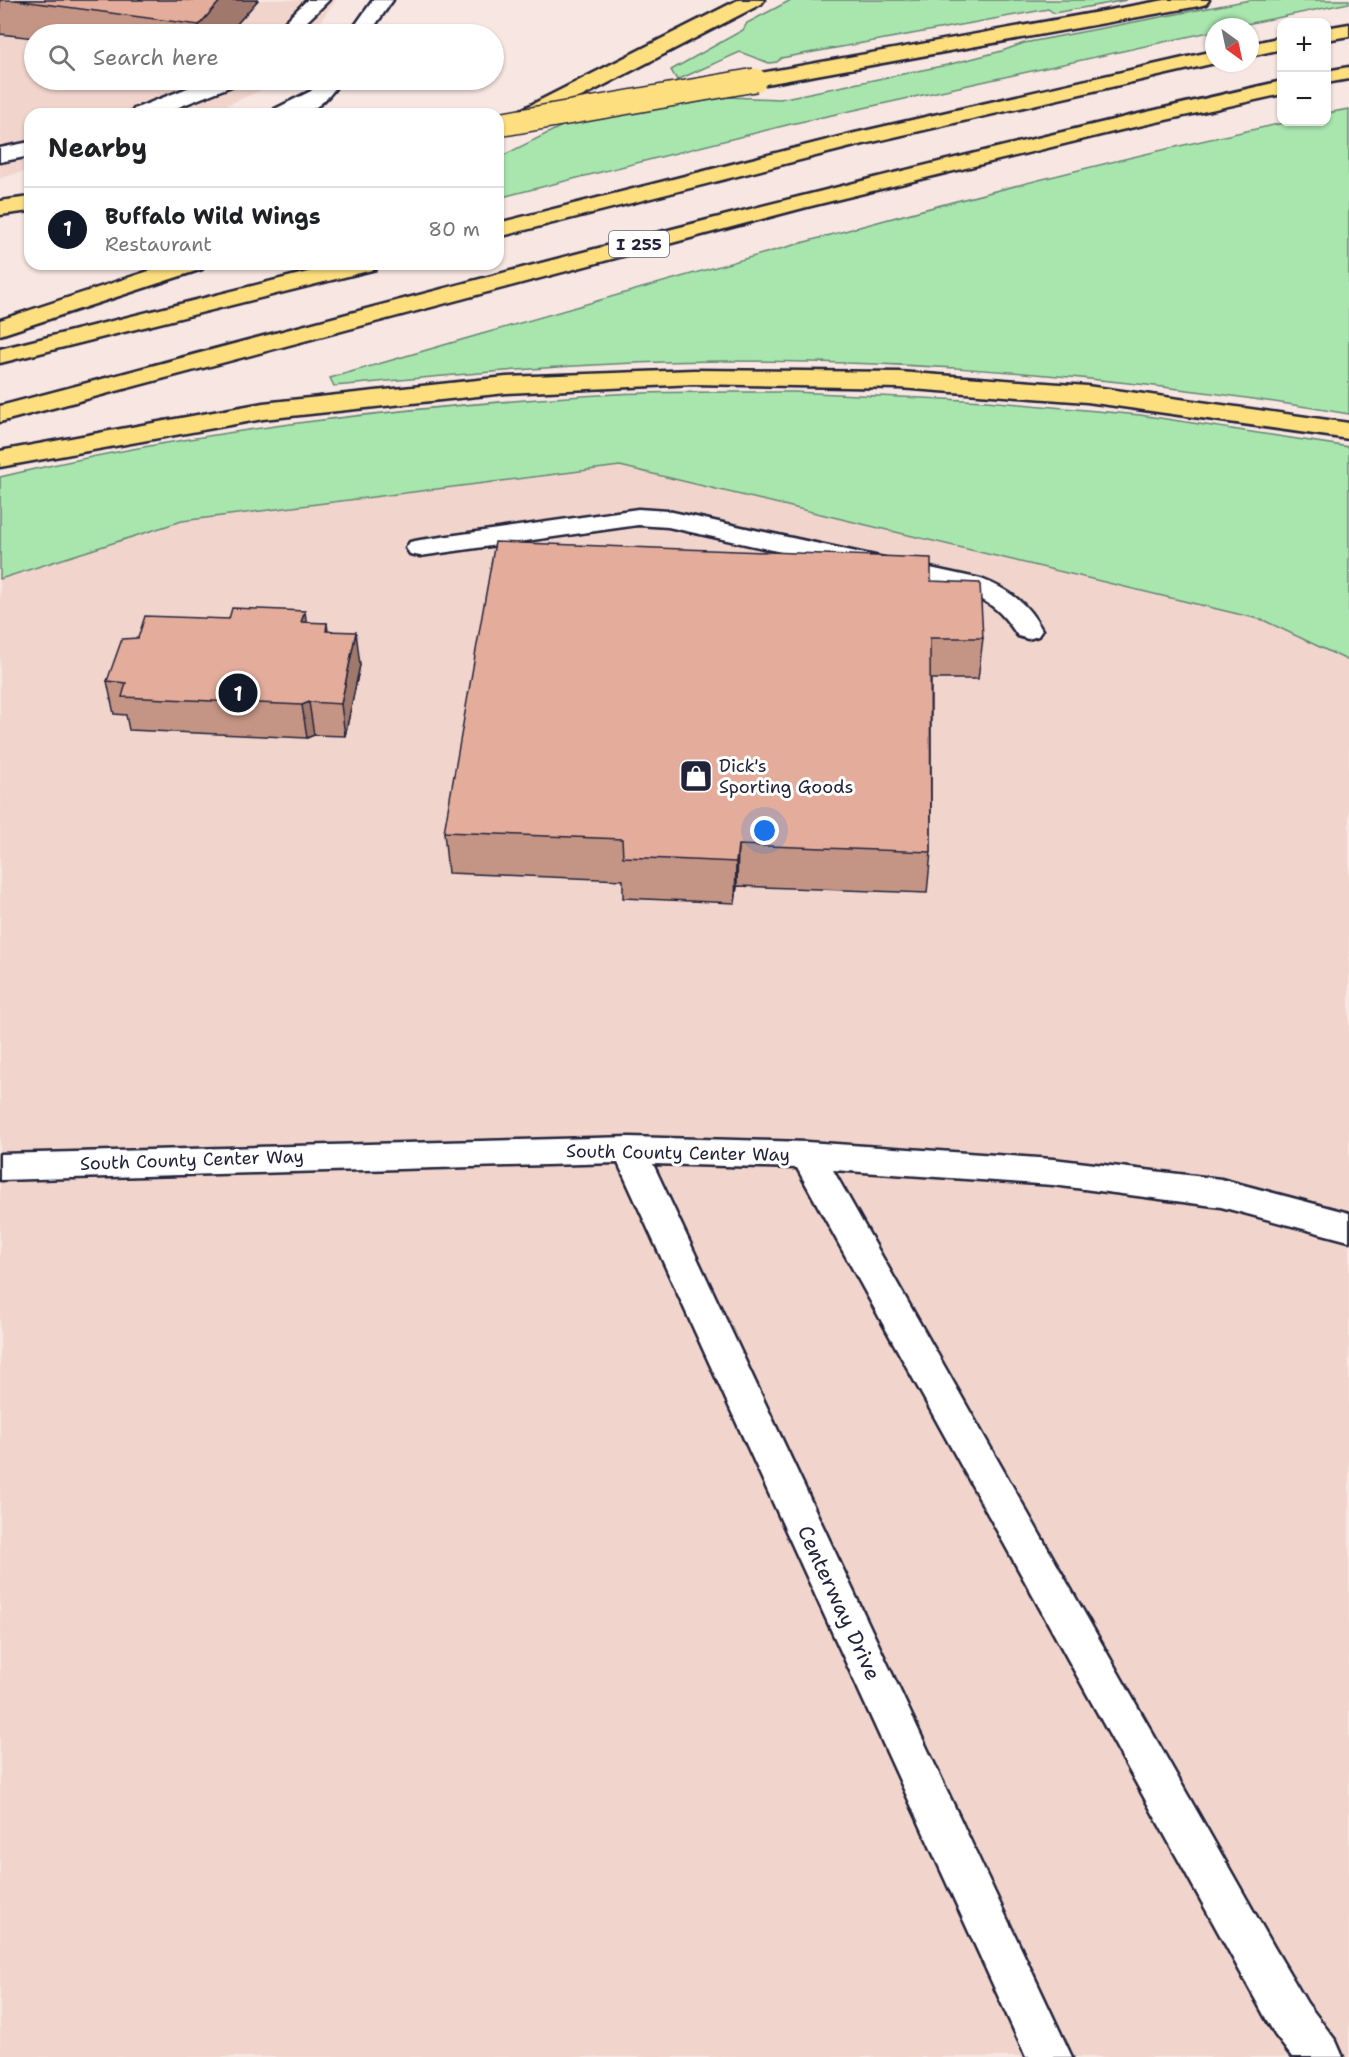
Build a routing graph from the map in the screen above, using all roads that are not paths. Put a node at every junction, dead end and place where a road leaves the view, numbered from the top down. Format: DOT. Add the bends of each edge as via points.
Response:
graph roads {
  1 [pos="319,0"];
  2 [pos="383,0"];
  3 [pos="723,0"];
  4 [pos="754,0"];
  5 [pos="1199,0"];
  6 [pos="294,24"];
  7 [pos="366,24"];
  8 [pos="1349,30"];
  9 [pos="1331,33"];
  10 [pos="1277,44"];
  11 [pos="1259,48"];
  12 [pos="650,53"];
  13 [pos="1205,59"];
  14 [pos="1349,73"];
  15 [pos="1331,76"];
  16 [pos="1277,88"];
  17 [pos="201,90"];
  18 [pos="323,90"];
  19 [pos="157,108"];
  20 [pos="295,108"];
  21 [pos="504,124"];
  22 [pos="504,128"];
  23 [pos="24,150"];
  24 [pos="3,154"];
  25 [pos="24,159"];
  26 [pos="24,205"];
  27 [pos="0,208"];
  28 [pos="504,228"];
  29 [pos="176,270"];
  30 [pos="344,270"];
  31 [pos="0,328"];
  32 [pos="0,356"];
  33 [pos="0,414"];
  34 [pos="1349,431"];
  35 [pos="0,459"];
  36 [pos="420,549"];
  37 [pos="1028,630"];
  38 [pos="629,1150"];
  39 [pos="807,1155"];
  40 [pos="0,1167"];
  41 [pos="1349,1227"];
  42 [pos="1049,2057"];
  43 [pos="1320,2057"];
  1 -- 6 [label="lane"];
  2 -- 7 [label="lane"];
  3 -- 12 [label="highway"];
  4 -- 12 [label="highway"];
  5 -- 21 [label="highway, bridge"];
  8 -- 9 [label="highway"];
  10 -- 11 [label="highway"];
  12 -- 22 [label="highway"];
  13 -- 28 [label="highway" via="807,150"];
  14 -- 15 [label="highway"];
  16 -- 33 [label="highway, I 255" via="840,191"];
  17 -- 19 [label="lane"];
  18 -- 20 [label="lane"];
  23 -- 24 [label="lane"];
  24 -- 25 [label="lane"];
  26 -- 27 [label="highway"];
  29 -- 31 [label="highway"];
  30 -- 32 [label="highway"];
  34 -- 35 [label="highway" via="1087,394 899,380 694,377 506,385 263,411"];
  36 -- 37 [label="lane" via="638,517 668,519 971,585 1000,595 1020,614"];
  38 -- 39 [label="lane, South County Center Way"];
  38 -- 40 [label="lane, South County Center Way"];
  38 -- 42 [label="lane, Centerway Drive"];
  39 -- 41 [label="lane, South County Center Way" via="1053,1172 1210,1191"];
  39 -- 43 [label="lane" via="1258,1962 1291,2019"];
}
